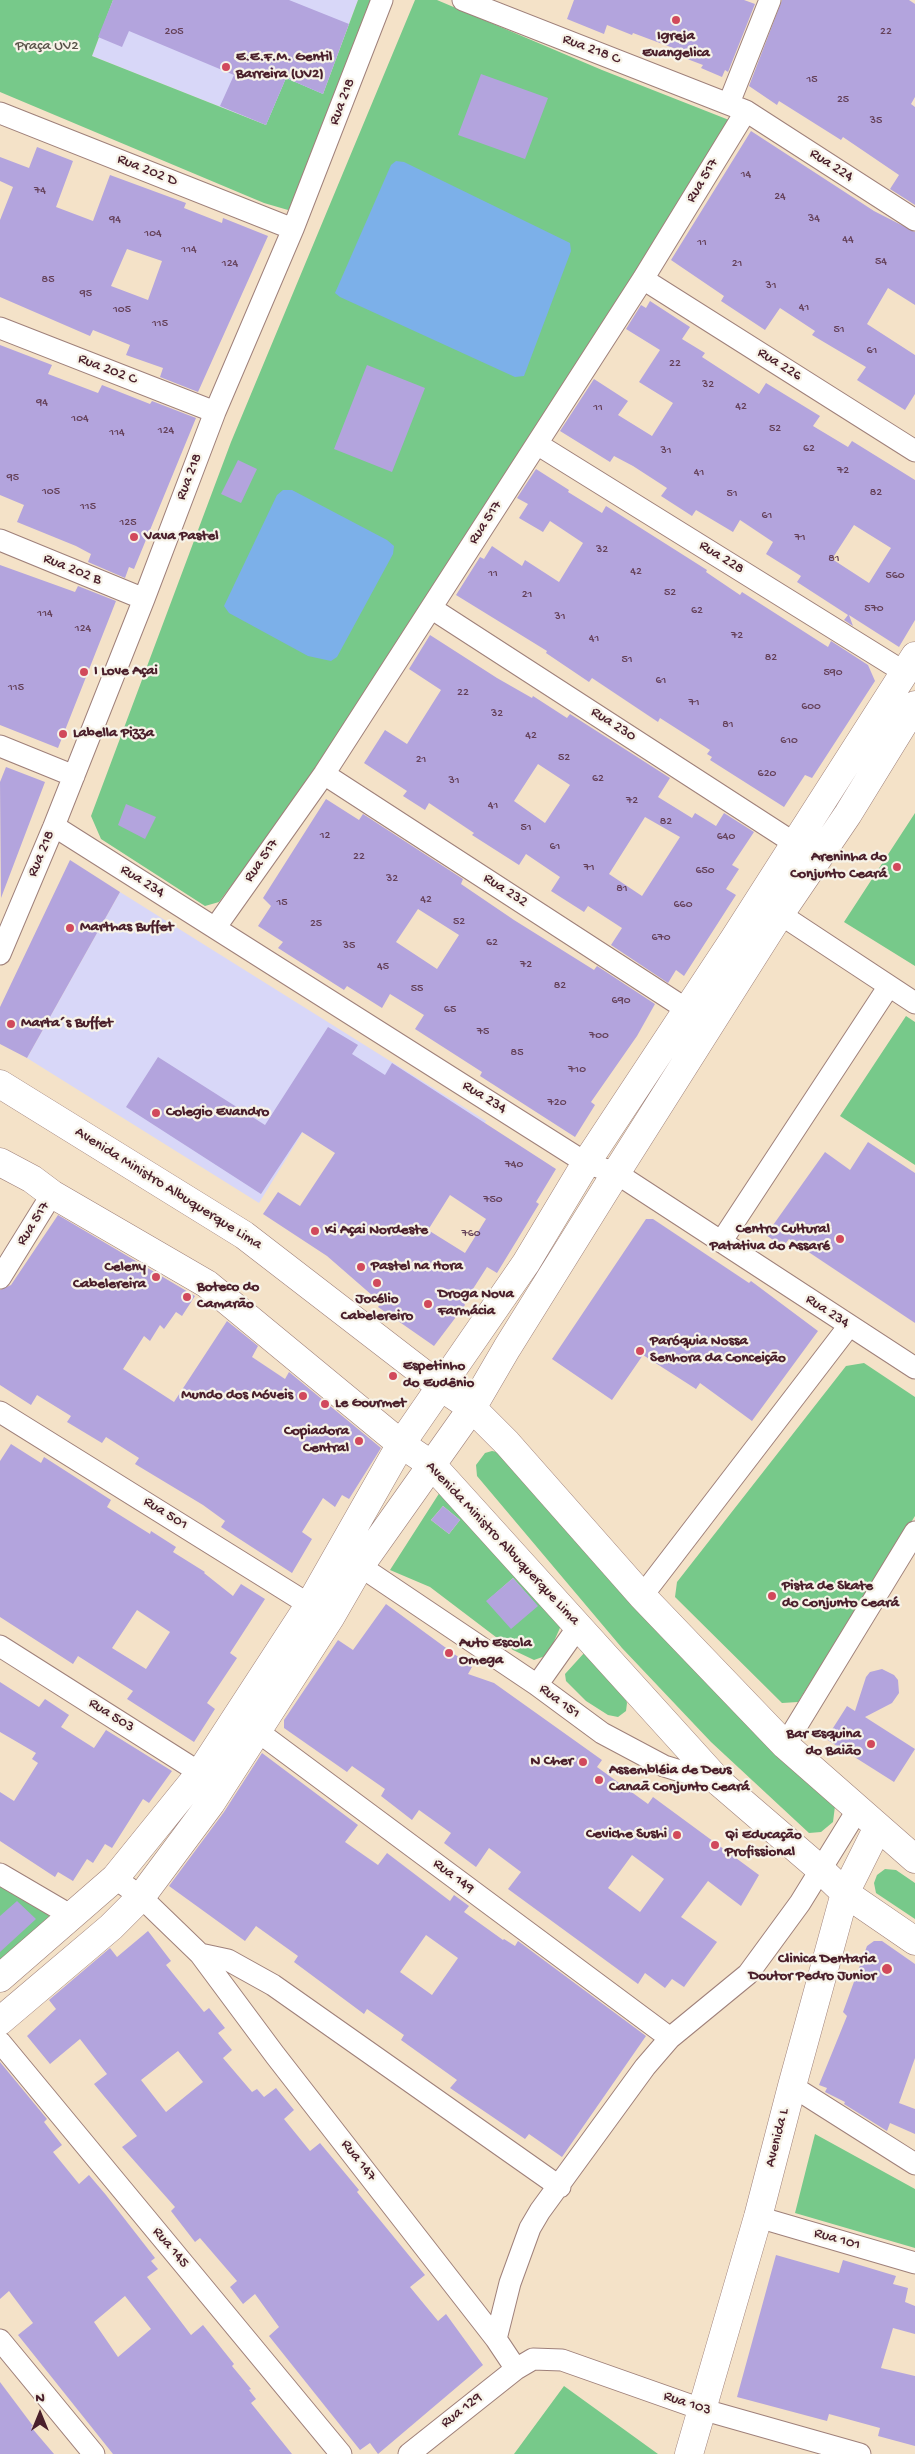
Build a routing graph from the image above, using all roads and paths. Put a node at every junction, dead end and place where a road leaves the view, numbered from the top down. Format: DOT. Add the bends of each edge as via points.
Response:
graph roads {
  1 [pos="382,0"];
  2 [pos="463,0"];
  3 [pos="770,0"];
  4 [pos="738,107"];
  5 [pos="0,113"];
  6 [pos="915,220"];
  7 [pos="293,230"];
  8 [pos="643,279"];
  9 [pos="0,328"];
  10 [pos="215,412"];
  11 [pos="537,444"];
  12 [pos="915,451"];
  13 [pos="0,540"];
  14 [pos="144,599"];
  15 [pos="431,608"];
  16 [pos="910,664"];
  17 [pos="915,705"];
  18 [pos="0,746"];
  19 [pos="324,774"];
  20 [pos="74,776"];
  21 [pos="54,826"];
  22 [pos="794,843"];
  23 [pos="780,914"];
  24 [pos="215,928"];
  25 [pos="734,939"];
  26 [pos="756,953"];
  27 [pos="0,954"];
  28 [pos="888,986"];
  29 [pos="915,1002"];
  30 [pos="686,1009"];
  31 [pos="0,1084"];
  32 [pos="0,1162"];
  33 [pos="586,1163"];
  34 [pos="616,1173"];
  35 [pos="52,1194"];
  36 [pos="721,1242"];
  37 [pos="526,1262"];
  38 [pos="0,1278"];
  39 [pos="551,1279"];
  40 [pos="850,1326"];
  41 [pos="915,1368"];
  42 [pos="441,1387"];
  43 [pos="472,1408"];
  44 [pos="0,1412"];
  45 [pos="402,1444"];
  46 [pos="432,1465"];
  47 [pos="915,1532"];
  48 [pos="360,1566"];
  49 [pos="642,1596"];
  50 [pos="320,1611"];
  51 [pos="578,1627"];
  52 [pos="0,1646"];
  53 [pos="537,1685"];
  54 [pos="246,1724"];
  55 [pos="785,1745"];
  56 [pos="211,1780"];
  57 [pos="720,1783"];
  58 [pos="858,1809"];
  59 [pos="878,1827"];
  60 [pos="915,1859"];
  61 [pos="820,1869"];
  62 [pos="0,1874"];
  63 [pos="115,1878"];
  64 [pos="845,1893"];
  65 [pos="141,1897"];
  66 [pos="70,1915"];
  67 [pos="915,1941"];
  68 [pos="200,1954"];
  69 [pos="1,1975"];
  70 [pos="0,2021"];
  71 [pos="670,2038"];
  72 [pos="0,2042"];
  73 [pos="792,2086"];
  74 [pos="915,2164"];
  75 [pos="560,2188"];
  76 [pos="758,2217"];
  77 [pos="915,2263"];
  78 [pos="496,2338"];
  79 [pos="0,2340"];
  80 [pos="516,2369"];
  81 [pos="700,2410"];
  82 [pos="94,2454"];
  83 [pos="341,2454"];
  84 [pos="409,2454"];
  85 [pos="688,2454"];
  86 [pos="860,2454"];
  1 -- 7 [label="street, Rua 218"];
  2 -- 4 [label="street, Rua 218 C"];
  3 -- 4 [label="street, Rua 517"];
  4 -- 6 [label="street, Rua 224"];
  4 -- 8 [label="street, Rua 517"];
  5 -- 7 [label="street, Rua 202 D"];
  7 -- 10 [label="street, Rua 218"];
  8 -- 11 [label="street, Rua 517"];
  8 -- 12 [label="street, Rua 226"];
  9 -- 10 [label="street, Rua 202 C"];
  10 -- 14 [label="street, Rua 218"];
  11 -- 15 [label="street, Rua 517"];
  11 -- 16 [label="street, Rua 228"];
  13 -- 14 [label="street, Rua 202 B"];
  14 -- 20 [label="street, Rua 218"];
  15 -- 19 [label="street, Rua 517"];
  15 -- 22 [label="street, Rua 230"];
  16 -- 22 [label="street"];
  17 -- 23 [label="street" via="848,814"];
  18 -- 20 [label="street"];
  19 -- 24 [label="street, Rua 517"];
  19 -- 30 [label="street, Rua 232"];
  20 -- 21 [label="street, Rua 218"];
  21 -- 24 [label="street, Rua 234"];
  21 -- 27 [label="street, Rua 218"];
  22 -- 25 [label="street"];
  23 -- 26 [label="street"];
  23 -- 28 [label="street"];
  24 -- 33 [label="street, Rua 234"];
  25 -- 26 [label="street"];
  25 -- 30 [label="street"];
  26 -- 34 [label="street"];
  28 -- 29 [label="street"];
  28 -- 36 [label="street"];
  30 -- 33 [label="street"];
  31 -- 42 [label="street, Avenida Ministro Albuquerque Lima" via="244,1235"];
  32 -- 35 [label="street, Avenida Ministro Albuquerque Lima"];
  33 -- 34 [label="street, Rua 234"];
  33 -- 37 [label="street"];
  34 -- 36 [label="street, Rua 234"];
  34 -- 39 [label="street"];
  35 -- 38 [label="street, Rua 517"];
  35 -- 45 [label="street, Avenida Ministro Albuquerque Lima" via="207,1284"];
  36 -- 40 [label="street, Rua 234"];
  37 -- 39 [label="street"];
  37 -- 42 [label="street"];
  39 -- 43 [label="street"];
  40 -- 41 [label="street, Rua 234"];
  40 -- 49 [label="street"];
  42 -- 43 [label="street, Avenida Ministro Albuquerque Lima"];
  42 -- 45 [label="street"];
  43 -- 46 [label="street"];
  43 -- 49 [label="street, Avenida Ministro Albuquerque Lima"];
  44 -- 50 [label="street, Rua 501"];
  45 -- 46 [label="street, Avenida Ministro Albuquerque Lima"];
  45 -- 50 [label="street"];
  46 -- 48 [label="street"];
  46 -- 51 [label="street, Avenida Ministro Albuquerque Lima"];
  47 -- 55 [label="street"];
  48 -- 50 [label="street"];
  48 -- 53 [label="street, Rua 151"];
  49 -- 55 [label="street, Avenida Ministro Albuquerque Lima"];
  50 -- 54 [label="street"];
  51 -- 53 [label="street"];
  51 -- 57 [label="street, Avenida Ministro Albuquerque Lima"];
  52 -- 56 [label="street, Rua 503"];
  53 -- 57 [label="street, Rua 151" via="602,1733 664,1766"];
  54 -- 56 [label="street"];
  54 -- 71 [label="street, Rua 149"];
  55 -- 58 [label="street, Avenida Ministro Albuquerque Lima"];
  56 -- 63 [label="street"];
  56 -- 65 [label="street"];
  57 -- 61 [label="street, Avenida Ministro Albuquerque Lima"];
  58 -- 59 [label="street, Avenida Ministro Albuquerque Lima"];
  58 -- 61 [label="street"];
  59 -- 60 [label="street, Avenida Ministro Albuquerque Lima"];
  59 -- 64 [label="street, Avenida L"];
  61 -- 64 [label="street, Avenida Ministro Albuquerque Lima"];
  61 -- 71 [label="street" via="800,1903 748,1974"];
  62 -- 66 [label="street"];
  63 -- 65 [label="street, Rua 147"];
  63 -- 66 [label="street"];
  64 -- 67 [label="street, Avenida Ministro Albuquerque Lima"];
  64 -- 73 [label="street, Avenida L"];
  65 -- 68 [label="street, Rua 147"];
  65 -- 70 [label="street" via="111,1927"];
  66 -- 69 [label="street"];
  68 -- 75 [label="street" via="228,1960 273,1986"];
  68 -- 78 [label="street, Rua 147"];
  71 -- 75 [label="street" via="645,2067"];
  72 -- 83 [label="street, Rua 145"];
  73 -- 74 [label="street"];
  73 -- 76 [label="street, Avenida L"];
  75 -- 78 [label="street" via="530,2228 510,2283"];
  76 -- 77 [label="street, Rua 101"];
  76 -- 81 [label="street, Avenida L"];
  78 -- 80 [label="street, Rua 147"];
  79 -- 82 [label="street"];
  80 -- 81 [label="street, Rua 103" via="534,2359 562,2360"];
  80 -- 84 [label="street, Rua 129"];
  81 -- 85 [label="street, Avenida L"];
  81 -- 86 [label="street, Rua 103"];
}
